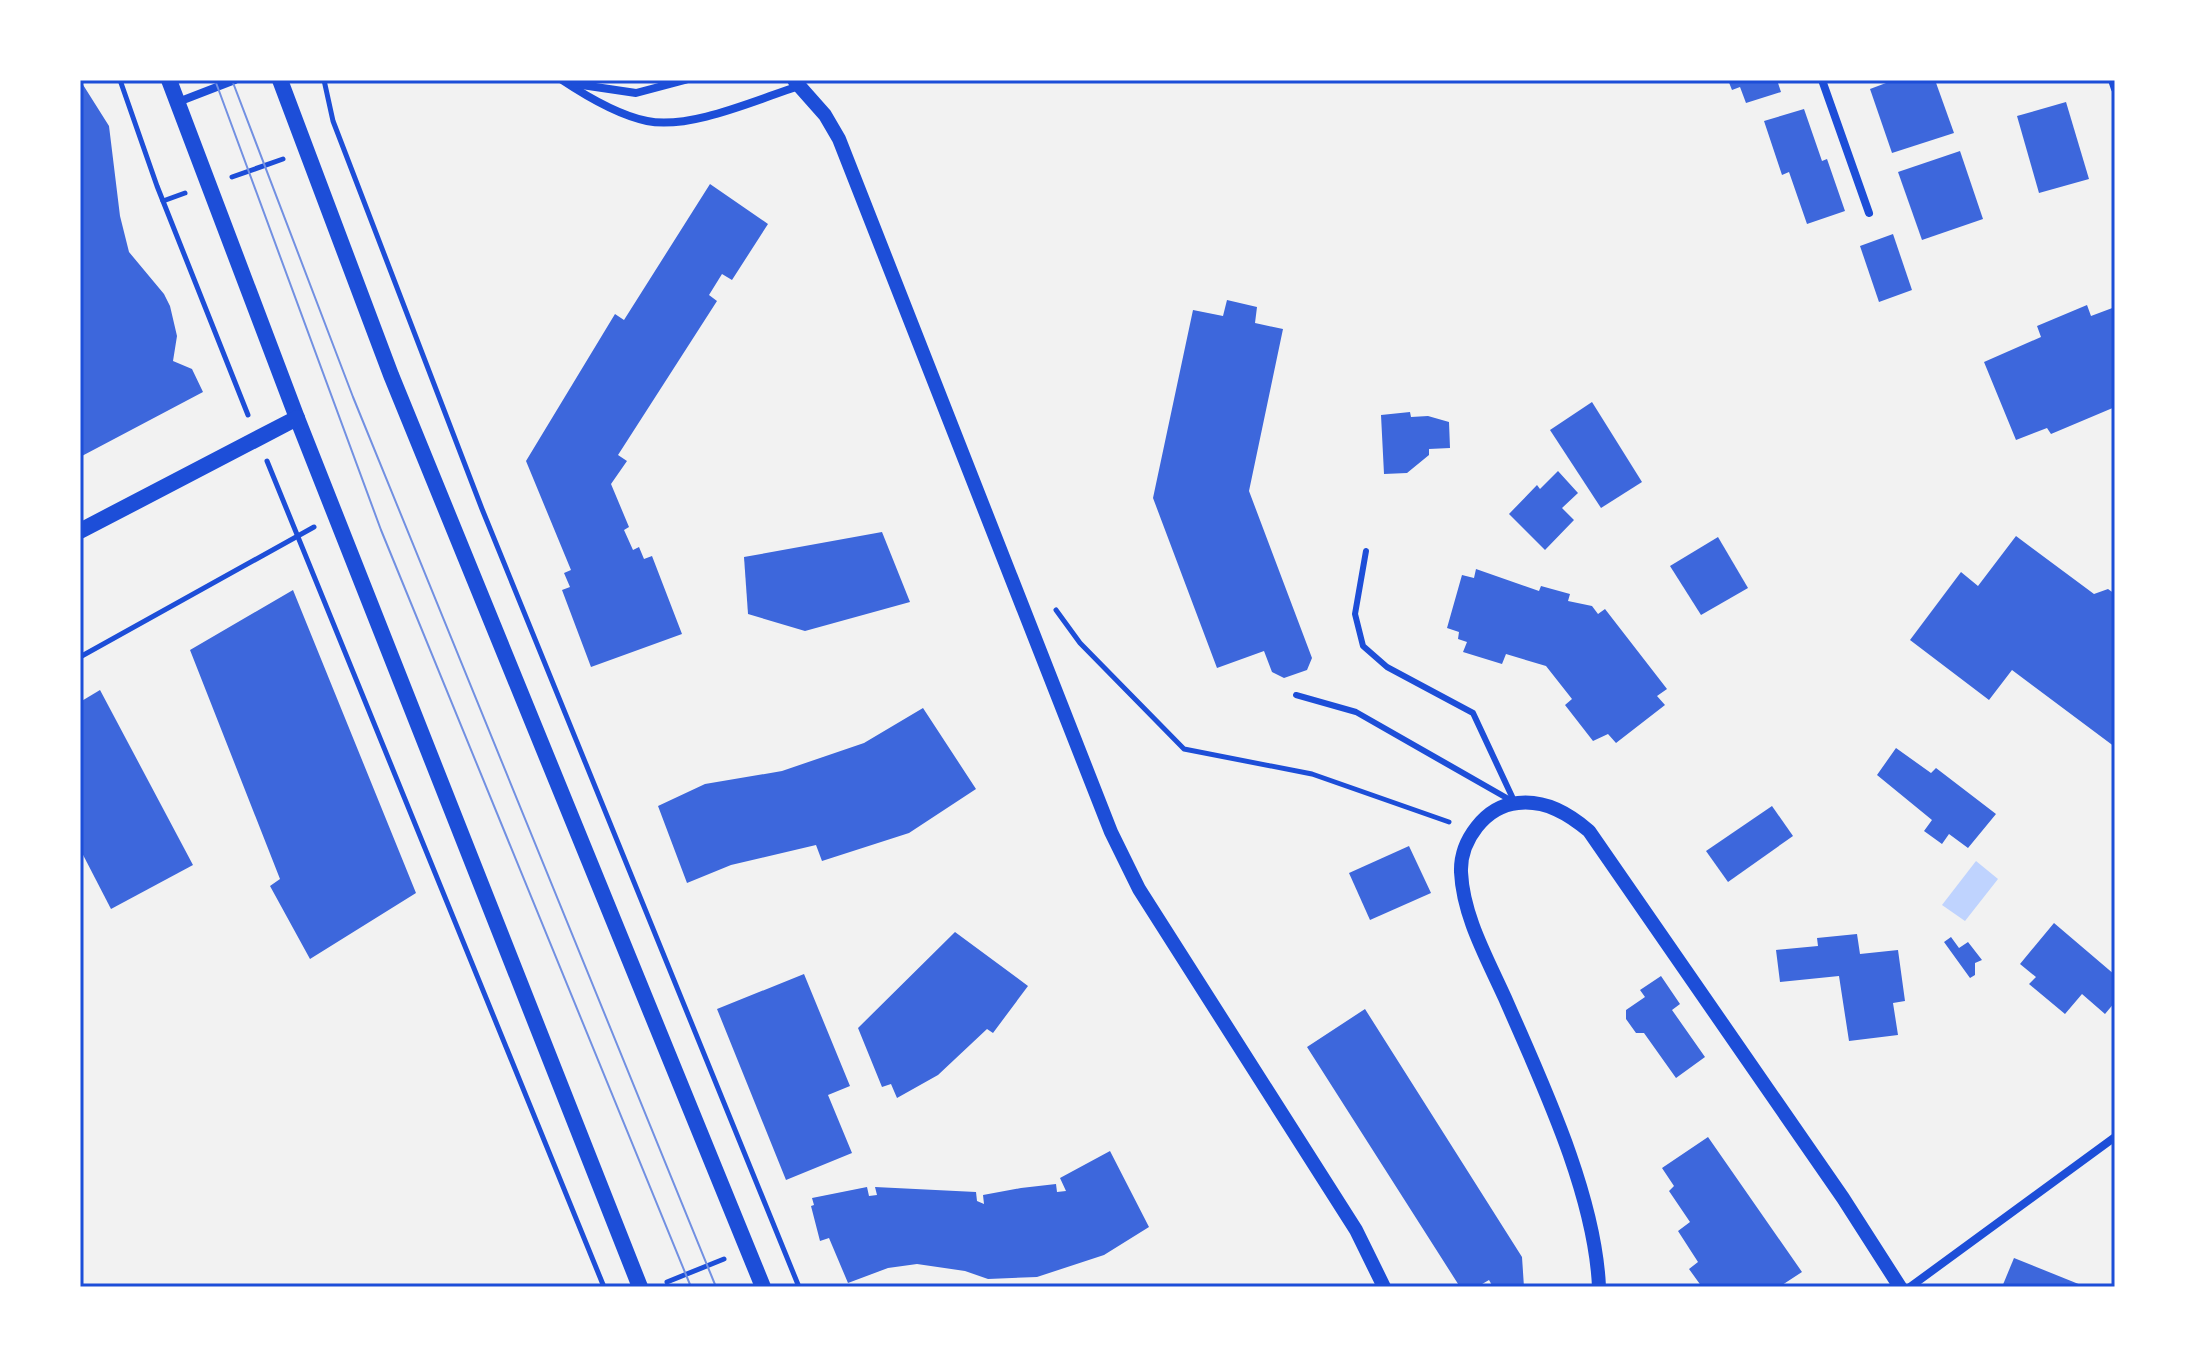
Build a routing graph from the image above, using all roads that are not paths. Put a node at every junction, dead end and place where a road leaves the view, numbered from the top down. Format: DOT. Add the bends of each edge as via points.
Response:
graph roads {
  1 [pos="169,80"];
  2 [pos="235,80"];
  3 [pos="280,80"];
  4 [pos="685,80"];
  5 [pos="1822,80"];
  6 [pos="2112,80"];
  7 [pos="564,81"];
  8 [pos="796,83"];
  9 [pos="2115,89"];
  10 [pos="178,102"];
  11 [pos="1869,213"];
  12 [pos="297,418"];
  13 [pos="80,531"];
  14 [pos="1366,551"];
  15 [pos="1296,695"];
  16 [pos="1515,803"];
  17 [pos="2115,1137"];
  18 [pos="640,1287"];
  19 [pos="763,1287"];
  20 [pos="1384,1287"];
  21 [pos="1599,1287"];
  22 [pos="1900,1287"];
  23 [pos="1910,1287"];
  1 -- 10 [label="main road"];
  2 -- 10 [label="street"];
  3 -- 19 [label="main road" via="391,375"];
  4 -- 7 [label="street" via="636,93"];
  5 -- 11 [label="street"];
  6 -- 9 [label="street"];
  7 -- 8 [label="street" via="648,122 692,120"];
  8 -- 20 [label="street" via="839,139 1111,832 1139,889 1356,1230"];
  10 -- 12 [label="main road"];
  12 -- 13 [label="main road"];
  12 -- 18 [label="main road"];
  14 -- 16 [label="lane" via="1355,614 1363,646 1387,667 1473,713"];
  15 -- 16 [label="lane" via="1356,712"];
  16 -- 21 [label="street" via="1473,831 1463,851 1464,897 1551,1105 1586,1213"];
  16 -- 22 [label="street" via="1552,807 1589,831"];
  17 -- 23 [label="street"];
}
